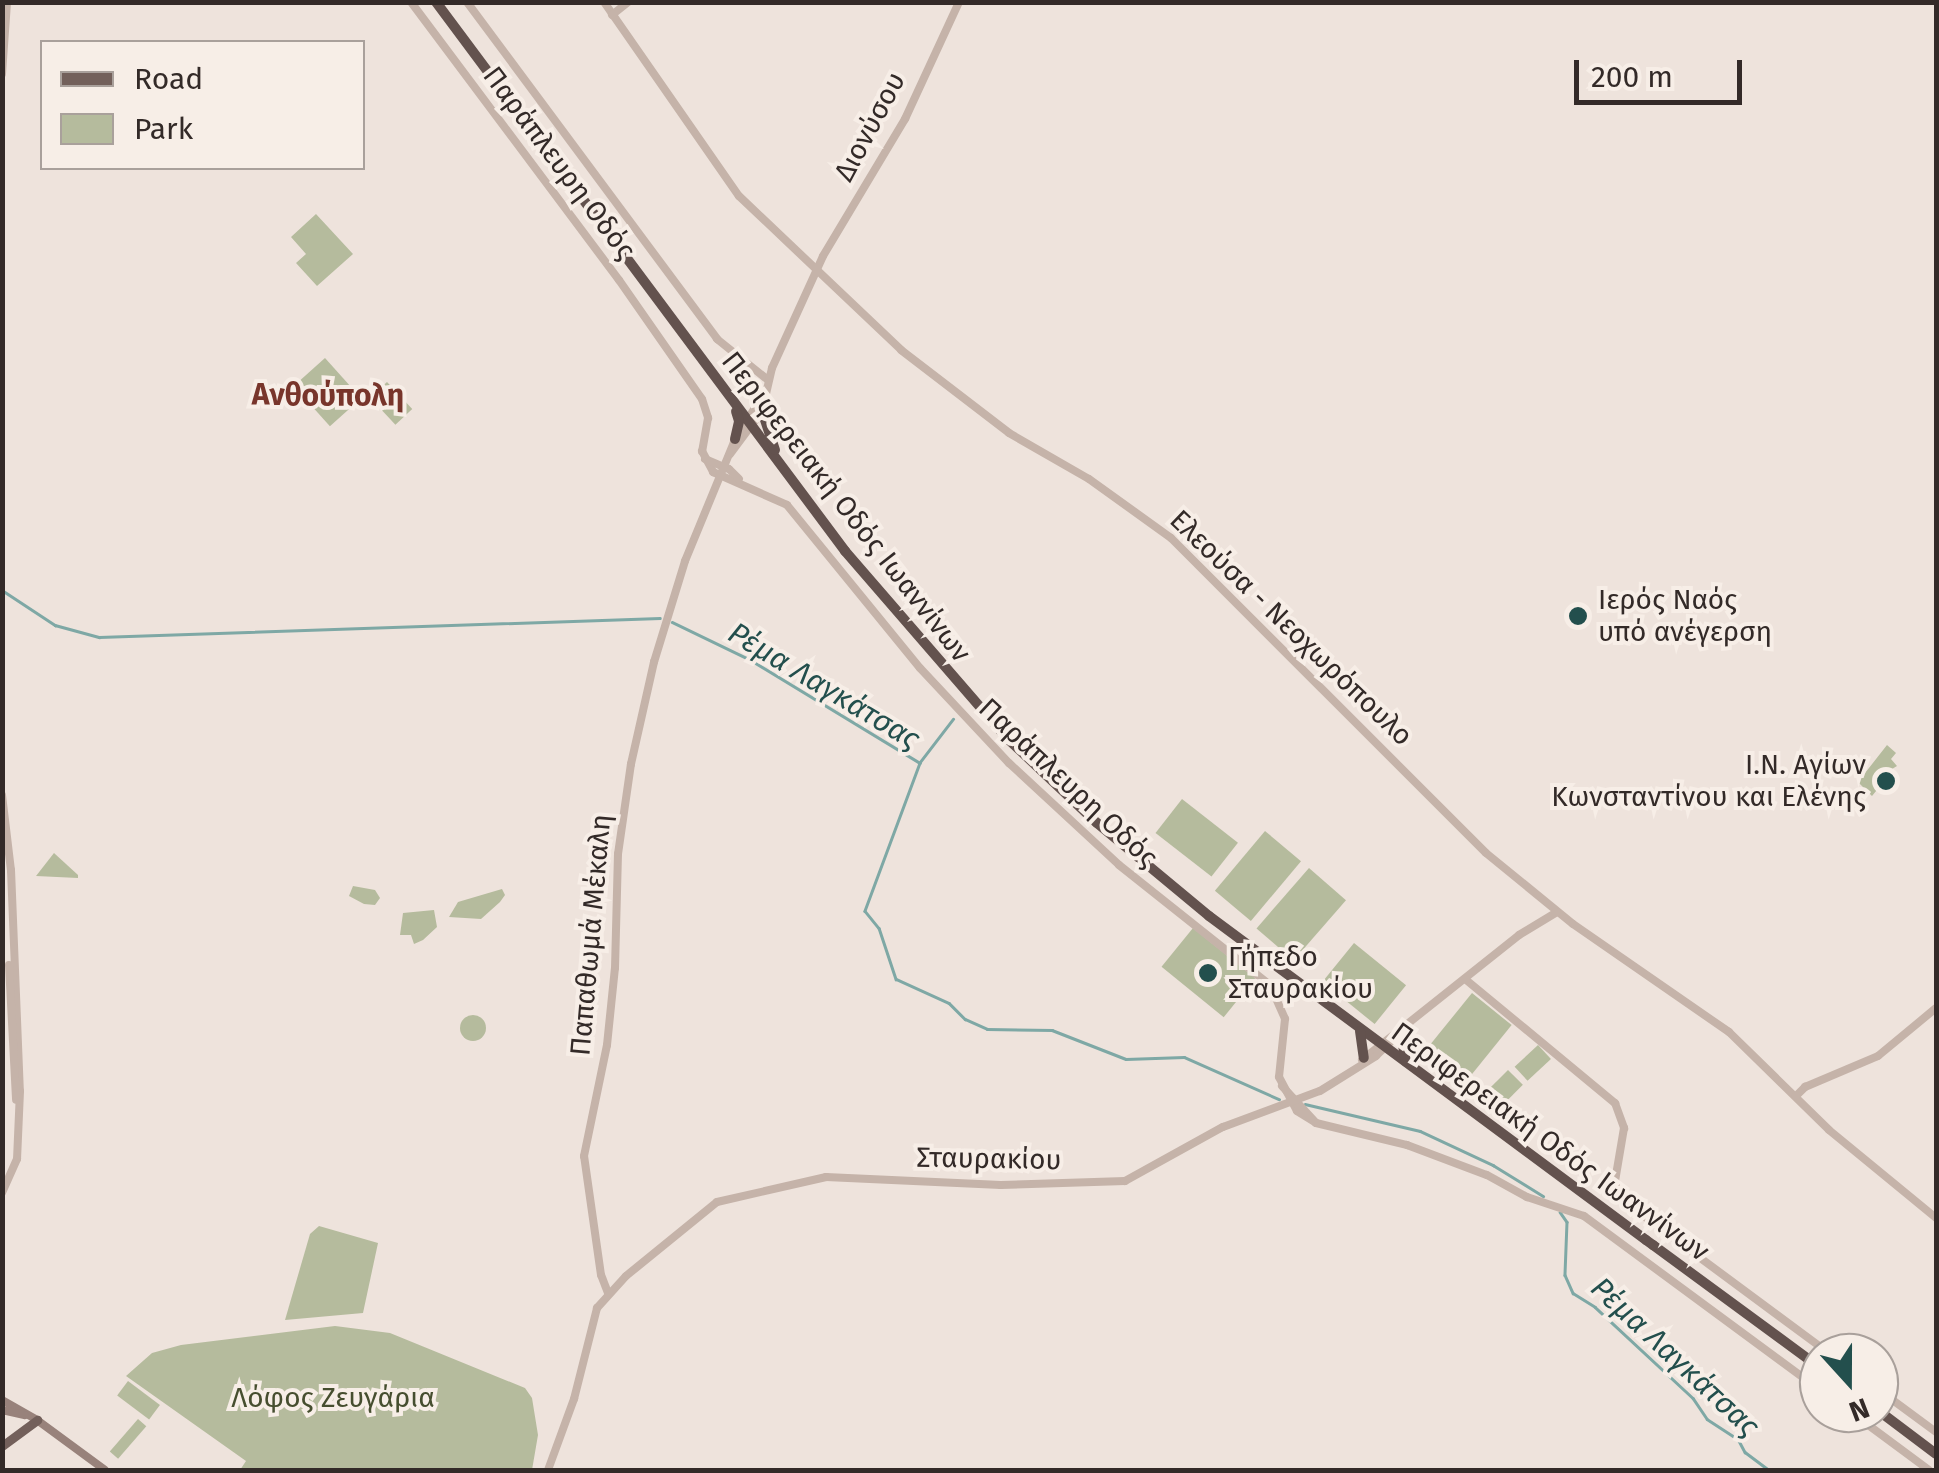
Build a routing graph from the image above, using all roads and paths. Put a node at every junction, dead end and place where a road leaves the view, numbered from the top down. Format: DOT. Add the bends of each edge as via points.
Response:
graph roads {
  1 [pos="7,2"];
  2 [pos="411,2"];
  3 [pos="436,2"];
  4 [pos="468,2"];
  5 [pos="604,2"];
  6 [pos="628,2"];
  7 [pos="958,2"];
  8 [pos="612,15"];
  9 [pos="2,74"];
  10 [pos="817,271"];
  11 [pos="747,365"];
  12 [pos="772,368"];
  13 [pos="768,380"];
  14 [pos="765,392"];
  15 [pos="732,400"];
  16 [pos="762,411"];
  17 [pos="750,425"];
  18 [pos="735,439"];
  19 [pos="730,454"];
  20 [pos="705,458"];
  21 [pos="780,465"];
  22 [pos="724,466"];
  23 [pos="719,477"];
  24 [pos="739,480"];
  25 [pos="2,795"];
  26 [pos="2,836"];
  27 [pos="1557,912"];
  28 [pos="1465,979"];
  29 [pos="1936,1008"];
  30 [pos="1409,1024"];
  31 [pos="1360,1030"];
  32 [pos="1401,1034"];
  33 [pos="1382,1046"];
  34 [pos="1364,1058"];
  35 [pos="1407,1063"];
  36 [pos="1354,1069"];
  37 [pos="1796,1096"];
  38 [pos="1295,1103"];
  39 [pos="18,1104"];
  40 [pos="2,1193"];
  41 [pos="1936,1218"];
  42 [pos="1659,1228"];
  43 [pos="1639,1256"];
  44 [pos="608,1293"];
  45 [pos="1801,1333"];
  46 [pos="1799,1352"];
  47 [pos="1799,1373"];
  48 [pos="2,1400"];
  49 [pos="1899,1405"];
  50 [pos="2,1410"];
  51 [pos="33,1417"];
  52 [pos="1899,1426"];
  53 [pos="1936,1432"];
  54 [pos="1879,1433"];
  55 [pos="2,1446"];
  56 [pos="1936,1454"];
  57 [pos="105,1470"];
  58 [pos="548,1470"];
  59 [pos="1929,1470"];
  1 -- 9 [label="street"];
  2 -- 20 [label="street, Παράπλευρη Οδός" via="702,399 708,418"];
  3 -- 15 [label="highway, Περιφερειακή Οδός Ιωαννίνων"];
  4 -- 11 [label="street, Παράπλευρη Οδός" via="717,340"];
  5 -- 8 [label="street, Ελεούσα - Νεοχωρόπουλο"];
  6 -- 8 [label="street"];
  7 -- 10 [label="street, Διονύσου" via="905,119"];
  8 -- 10 [label="street, Ελεούσα - Νεοχωρόπουλο" via="734,191"];
  10 -- 12 [label="street, Διονύσου"];
  10 -- 27 [label="street, Ελεούσα - Νεοχωρόπουλο" via="945,385 1180,546 1444,814"];
  11 -- 12 [label="street"];
  11 -- 13 [label="street, Παράπλευρη Οδός"];
  12 -- 13 [label="street, Διονύσου"];
  13 -- 14 [label="street, Διονύσου"];
  14 -- 16 [label="street"];
  14 -- 17 [label="street"];
  15 -- 17 [label="highway, Περιφερειακή Οδός Ιωαννίνων"];
  15 -- 18 [label="highway" via="740,421"];
  16 -- 17 [label="street"];
  16 -- 21 [label="highway"];
  17 -- 18 [label="street"];
  17 -- 19 [label="street"];
  17 -- 21 [label="highway, Περιφερειακή Οδός Ιωαννίνων"];
  18 -- 19 [label="street"];
  19 -- 22 [label="street, Παπαθωμά Μέκαλη"];
  20 -- 22 [label="street, Παράπλευρη Οδός"];
  20 -- 23 [label="street"];
  21 -- 31 [label="highway, Περιφερειακή Οδός Ιωαννίνων" via="890,607 1039,769 1170,885"];
  22 -- 23 [label="street, Παπαθωμά Μέκαλη"];
  22 -- 24 [label="street, Παράπλευρη Οδός"];
  23 -- 24 [label="street, Παράπλευρη Οδός"];
  23 -- 44 [label="street, Παπαθωμά Μέκαλη" via="678,582 639,722 624,809 612,1002 584,1149"];
  24 -- 38 [label="street, Παράπλευρη Οδός" via="791,509 932,683 1042,795 1270,985 1285,1019 1280,1085"];
  25 -- 39 [label="street" via="12,878"];
  26 -- 39 [label="street"];
  27 -- 28 [label="street"];
  27 -- 37 [label="street, Ελεούσα - Νεοχωρόπουλο" via="1728,1032"];
  28 -- 30 [label="street"];
  28 -- 42 [label="street" via="1615,1102 1624,1128 1618,1192"];
  29 -- 37 [label="street" via="1878,1056"];
  30 -- 32 [label="street"];
  30 -- 33 [label="street"];
  31 -- 33 [label="highway, Περιφερειακή Οδός Ιωαννίνων"];
  31 -- 34 [label="highway"];
  32 -- 33 [label="street"];
  32 -- 35 [label="highway"];
  33 -- 34 [label="street"];
  33 -- 35 [label="highway, Περιφερειακή Οδός Ιωαννίνων"];
  33 -- 36 [label="street"];
  34 -- 36 [label="street"];
  35 -- 46 [label="highway, Περιφερειακή Οδός Ιωαννίνων"];
  36 -- 38 [label="street, Σταυρακίου"];
  37 -- 41 [label="street, Ελεούσα - Νεοχωρόπουλο"];
  38 -- 43 [label="street, Παράπλευρη Οδός" via="1316,1123 1394,1141 1569,1208"];
  38 -- 44 [label="street, Σταυρακίου" via="1223,1127 1125,1181 1001,1185 826,1177 738,1194 699,1214"];
  39 -- 40 [label="street" via="17,1160"];
  42 -- 43 [label="street"];
  42 -- 45 [label="street"];
  43 -- 47 [label="street, Παράπλευρη Οδός"];
  44 -- 58 [label="street" via="592,1319 574,1399"];
  48 -- 51 [label="main road"];
  49 -- 53 [label="street"];
  50 -- 51 [label="main road"];
  51 -- 55 [label="main road"];
  51 -- 57 [label="main road"];
  52 -- 56 [label="highway"];
  54 -- 59 [label="street"];
}
